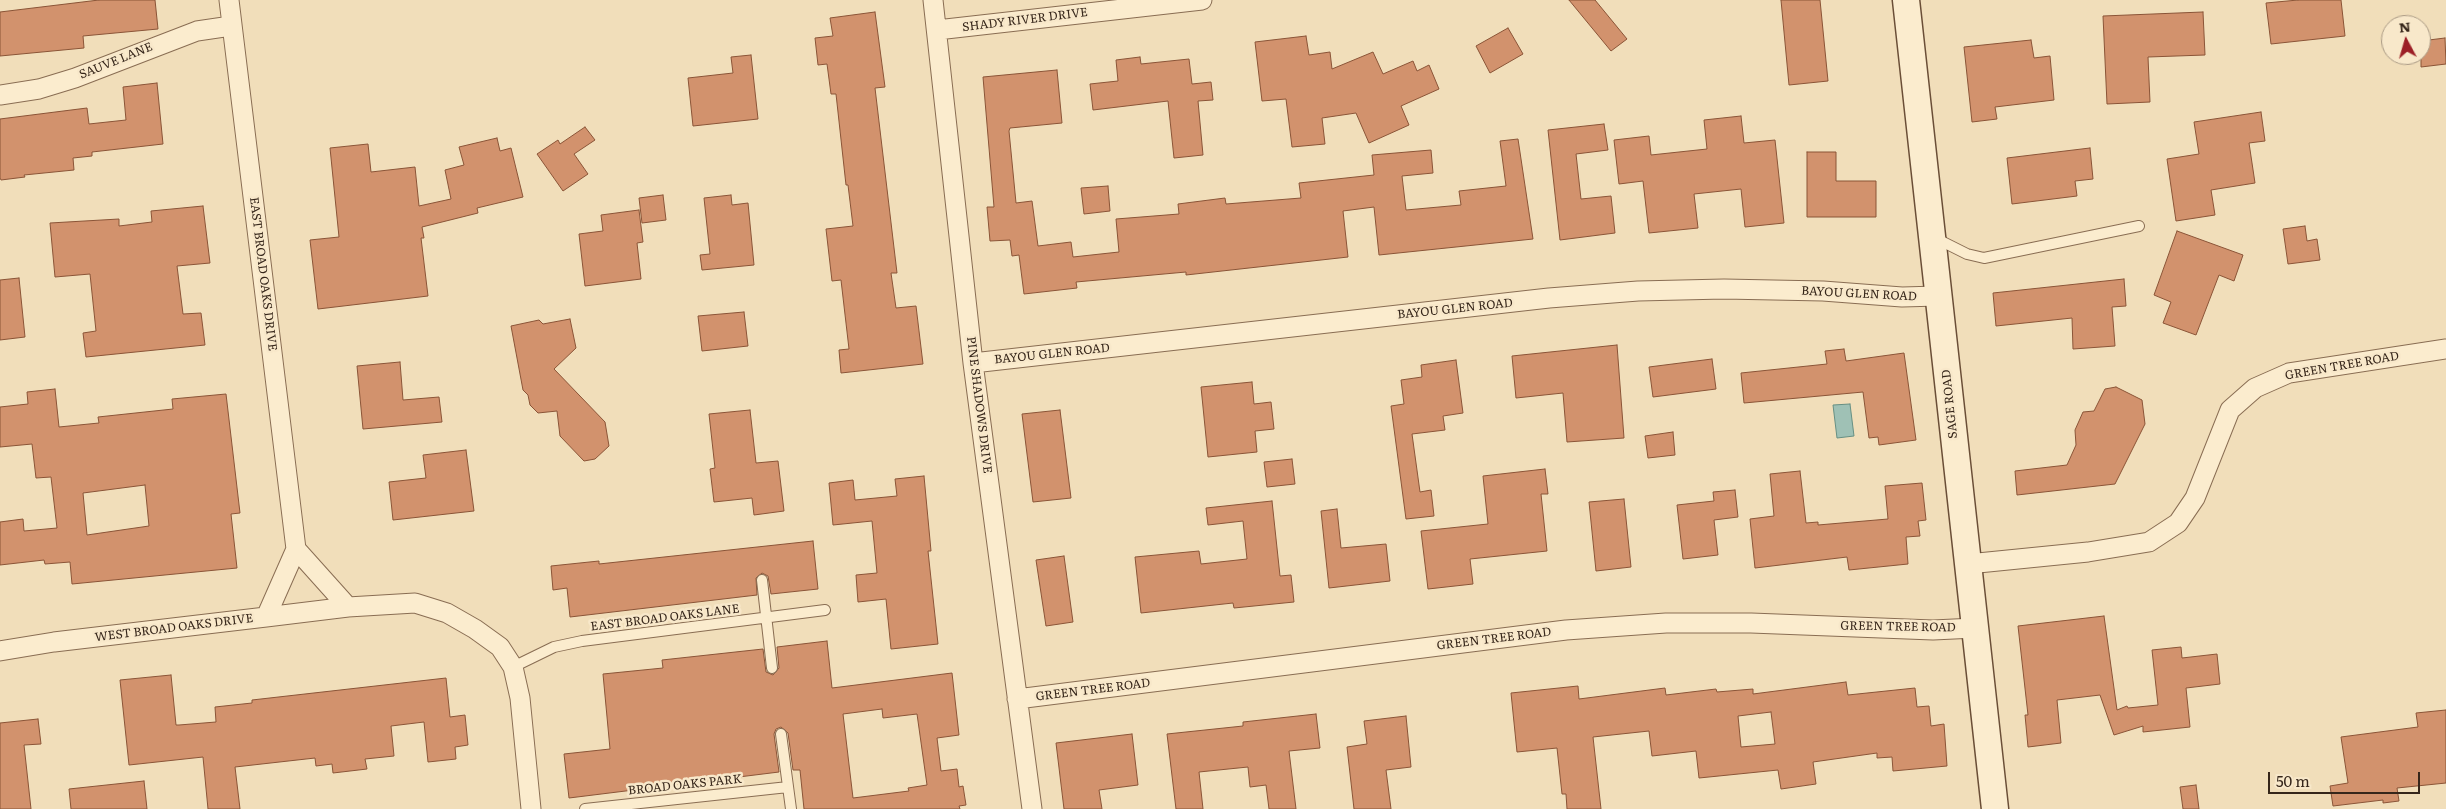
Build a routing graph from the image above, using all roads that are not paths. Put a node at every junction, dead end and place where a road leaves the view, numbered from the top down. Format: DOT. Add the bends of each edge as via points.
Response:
graph roads {
  1 [pos="229,0"];
  2 [pos="933,0"];
  3 [pos="1202,0"];
  4 [pos="1906,0"];
  5 [pos="231,26"];
  6 [pos="937,30"];
  7 [pos="0,95"];
  8 [pos="2139,226"];
  9 [pos="1932,237"];
  10 [pos="1938,296"];
  11 [pos="2446,349"];
  12 [pos="973,363"];
  13 [pos="296,549"];
  14 [pos="1968,564"];
  15 [pos="762,580"];
  16 [pos="348,607"];
  17 [pos="825,610"];
  18 [pos="266,617"];
  19 [pos="767,618"];
  20 [pos="1975,628"];
  21 [pos="0,651"];
  22 [pos="513,667"];
  23 [pos="772,668"];
  24 [pos="1017,699"];
  25 [pos="781,734"];
  26 [pos="788,787"];
  27 [pos="531,809"];
  28 [pos="585,809"];
  29 [pos="791,809"];
  30 [pos="1032,809"];
  31 [pos="1995,809"];
  1 -- 5 [label="street, EAST BROAD OAKS DRIVE"];
  2 -- 6 [label="street, PINE SHADOWS DRIVE"];
  3 -- 6 [label="street, SHADY RIVER DRIVE"];
  4 -- 9 [label="street, SAGE ROAD"];
  5 -- 7 [label="street, SAUVE LANE" via="197,31 39,89"];
  5 -- 13 [label="street, EAST BROAD OAKS DRIVE"];
  6 -- 12 [label="street, PINE SHADOWS DRIVE"];
  8 -- 9 [label="lane" via="1984,258 1967,254"];
  9 -- 10 [label="street, SAGE ROAD"];
  10 -- 12 [label="street, BAYOU GLEN ROAD" via="1724,289 1638,291 1549,298"];
  10 -- 14 [label="street, SAGE ROAD"];
  11 -- 14 [label="street, GREEN TREE ROAD" via="2289,373 2254,388 2230,410 2195,498 2178,523 2149,542 2088,552"];
  12 -- 24 [label="street, PINE SHADOWS DRIVE"];
  13 -- 16 [label="street"];
  13 -- 18 [label="street"];
  14 -- 20 [label="street, SAGE ROAD"];
  15 -- 19 [label="lane"];
  16 -- 18 [label="street, WEST BROAD OAKS DRIVE"];
  16 -- 22 [label="street" via="415,603 446,613 500,647"];
  17 -- 19 [label="lane, EAST BROAD OAKS LANE"];
  18 -- 21 [label="street, WEST BROAD OAKS DRIVE"];
  19 -- 22 [label="lane, EAST BROAD OAKS LANE" via="582,641 554,647"];
  19 -- 23 [label="lane"];
  20 -- 24 [label="street, GREEN TREE ROAD" via="1934,630 1751,622 1666,623 1566,630"];
  20 -- 31 [label="street, SAGE ROAD"];
  22 -- 27 [label="street" via="520,698"];
  24 -- 30 [label="street, PINE SHADOWS DRIVE"];
  25 -- 26 [label="lane"];
  26 -- 28 [label="lane, BROAD OAKS PARK"];
  26 -- 29 [label="lane"];
}
